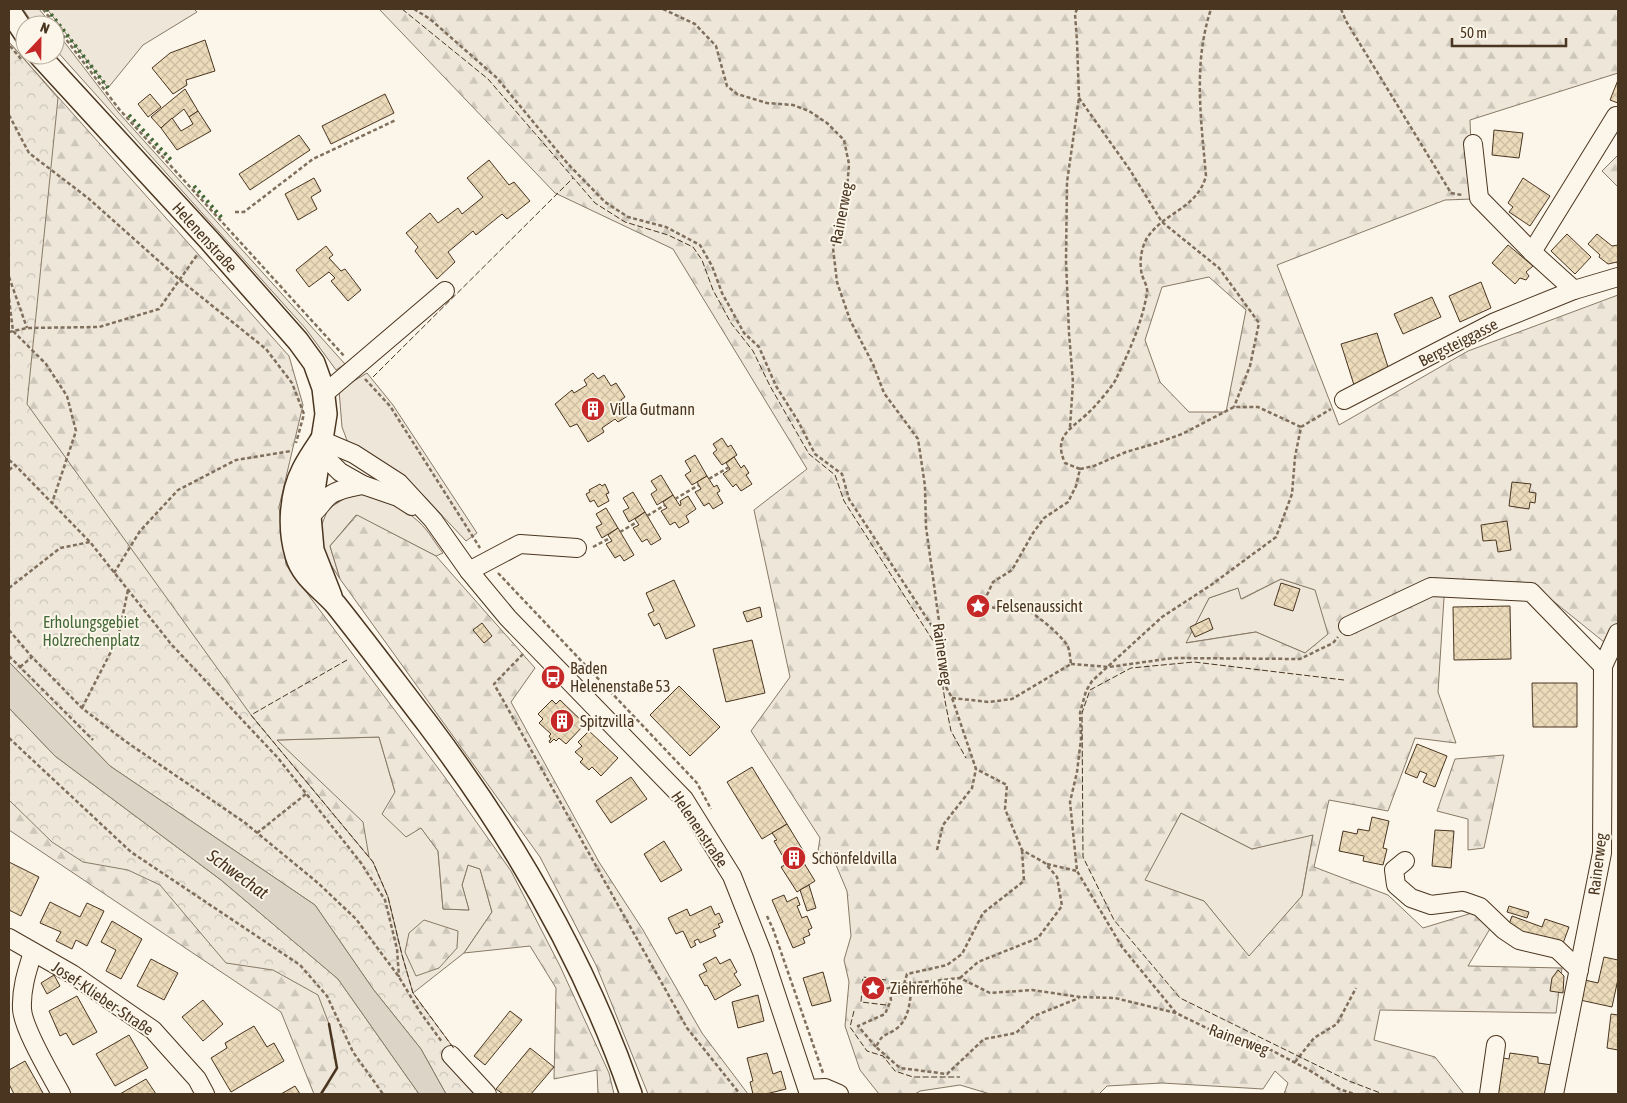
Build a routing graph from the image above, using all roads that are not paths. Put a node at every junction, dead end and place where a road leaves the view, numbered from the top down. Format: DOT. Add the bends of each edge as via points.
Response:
graph roads {
  1 [pos="38,65"];
  2 [pos="1616,116"];
  3 [pos="1473,144"];
  4 [pos="1532,252"];
  5 [pos="1618,277"];
  6 [pos="1574,290"];
  7 [pos="445,291"];
  8 [pos="324,394"];
  9 [pos="1344,400"];
  10 [pos="321,440"];
  11 [pos="363,484"];
  12 [pos="310,516"];
  13 [pos="433,520"];
  14 [pos="577,548"];
  15 [pos="469,571"];
  16 [pos="334,604"];
  17 [pos="1348,626"];
  18 [pos="1618,633"];
  19 [pos="1603,666"];
  20 [pos="1405,862"];
  21 [pos="9,938"];
  22 [pos="33,952"];
  23 [pos="1579,970"];
  24 [pos="1496,1045"];
  25 [pos="451,1055"];
  26 [pos="809,1092"];
  27 [pos="61,1094"];
  28 [pos="205,1094"];
  29 [pos="488,1094"];
  30 [pos="631,1094"];
  31 [pos="839,1094"];
  32 [pos="1489,1094"];
  33 [pos="1554,1094"];
  1 -- 8 [label="main road, Helenenstraße" via="209,240 298,341 314,363"];
  2 -- 4 [label="street"];
  3 -- 4 [label="street" via="1479,198"];
  4 -- 6 [label="street"];
  5 -- 6 [label="street, Bergsteiggasse"];
  6 -- 9 [label="street, Bergsteiggasse" via="1495,322"];
  7 -- 8 [label="street"];
  8 -- 10 [label="main road, Helenenstraße" via="326,414"];
  10 -- 11 [label="street, Helenenstraße" via="330,462 340,472"];
  10 -- 12 [label="main road, Helenenstraße"];
  10 -- 13 [label="street, Helenenstraße" via="354,454 398,483"];
  10 -- 16 [label="main road" via="302,470 293,499 291,525 296,556 307,577"];
  11 -- 12 [label="street" via="329,496"];
  11 -- 13 [label="street, Helenenstraße" via="398,497"];
  12 -- 16 [label="main road, Helenenstraße" via="313,550"];
  13 -- 15 [label="street, Helenenstraße"];
  14 -- 15 [label="street" via="520,544"];
  15 -- 26 [label="street, Helenenstraße" via="508,618 684,799 732,876 762,952"];
  16 -- 30 [label="main road" via="432,729 530,876 591,993"];
  17 -- 19 [label="street" via="1431,587 1531,592"];
  18 -- 19 [label="street, Rainerweg"];
  19 -- 23 [label="street, Rainerweg" via="1602,853"];
  20 -- 23 [label="street" via="1394,870 1396,885 1411,898 1432,905 1463,901 1480,907 1519,940 1557,949"];
  21 -- 22 [label="street, Josef-Klieber-Straße"];
  22 -- 27 [label="street" via="24,979 22,1011 31,1037"];
  22 -- 28 [label="street, Josef-Klieber-Straße" via="72,974 153,1030"];
  23 -- 33 [label="street, Rainerweg"];
  24 -- 32 [label="street"];
  25 -- 29 [label="street"];
  26 -- 31 [label="street" via="825,1088"];
}
